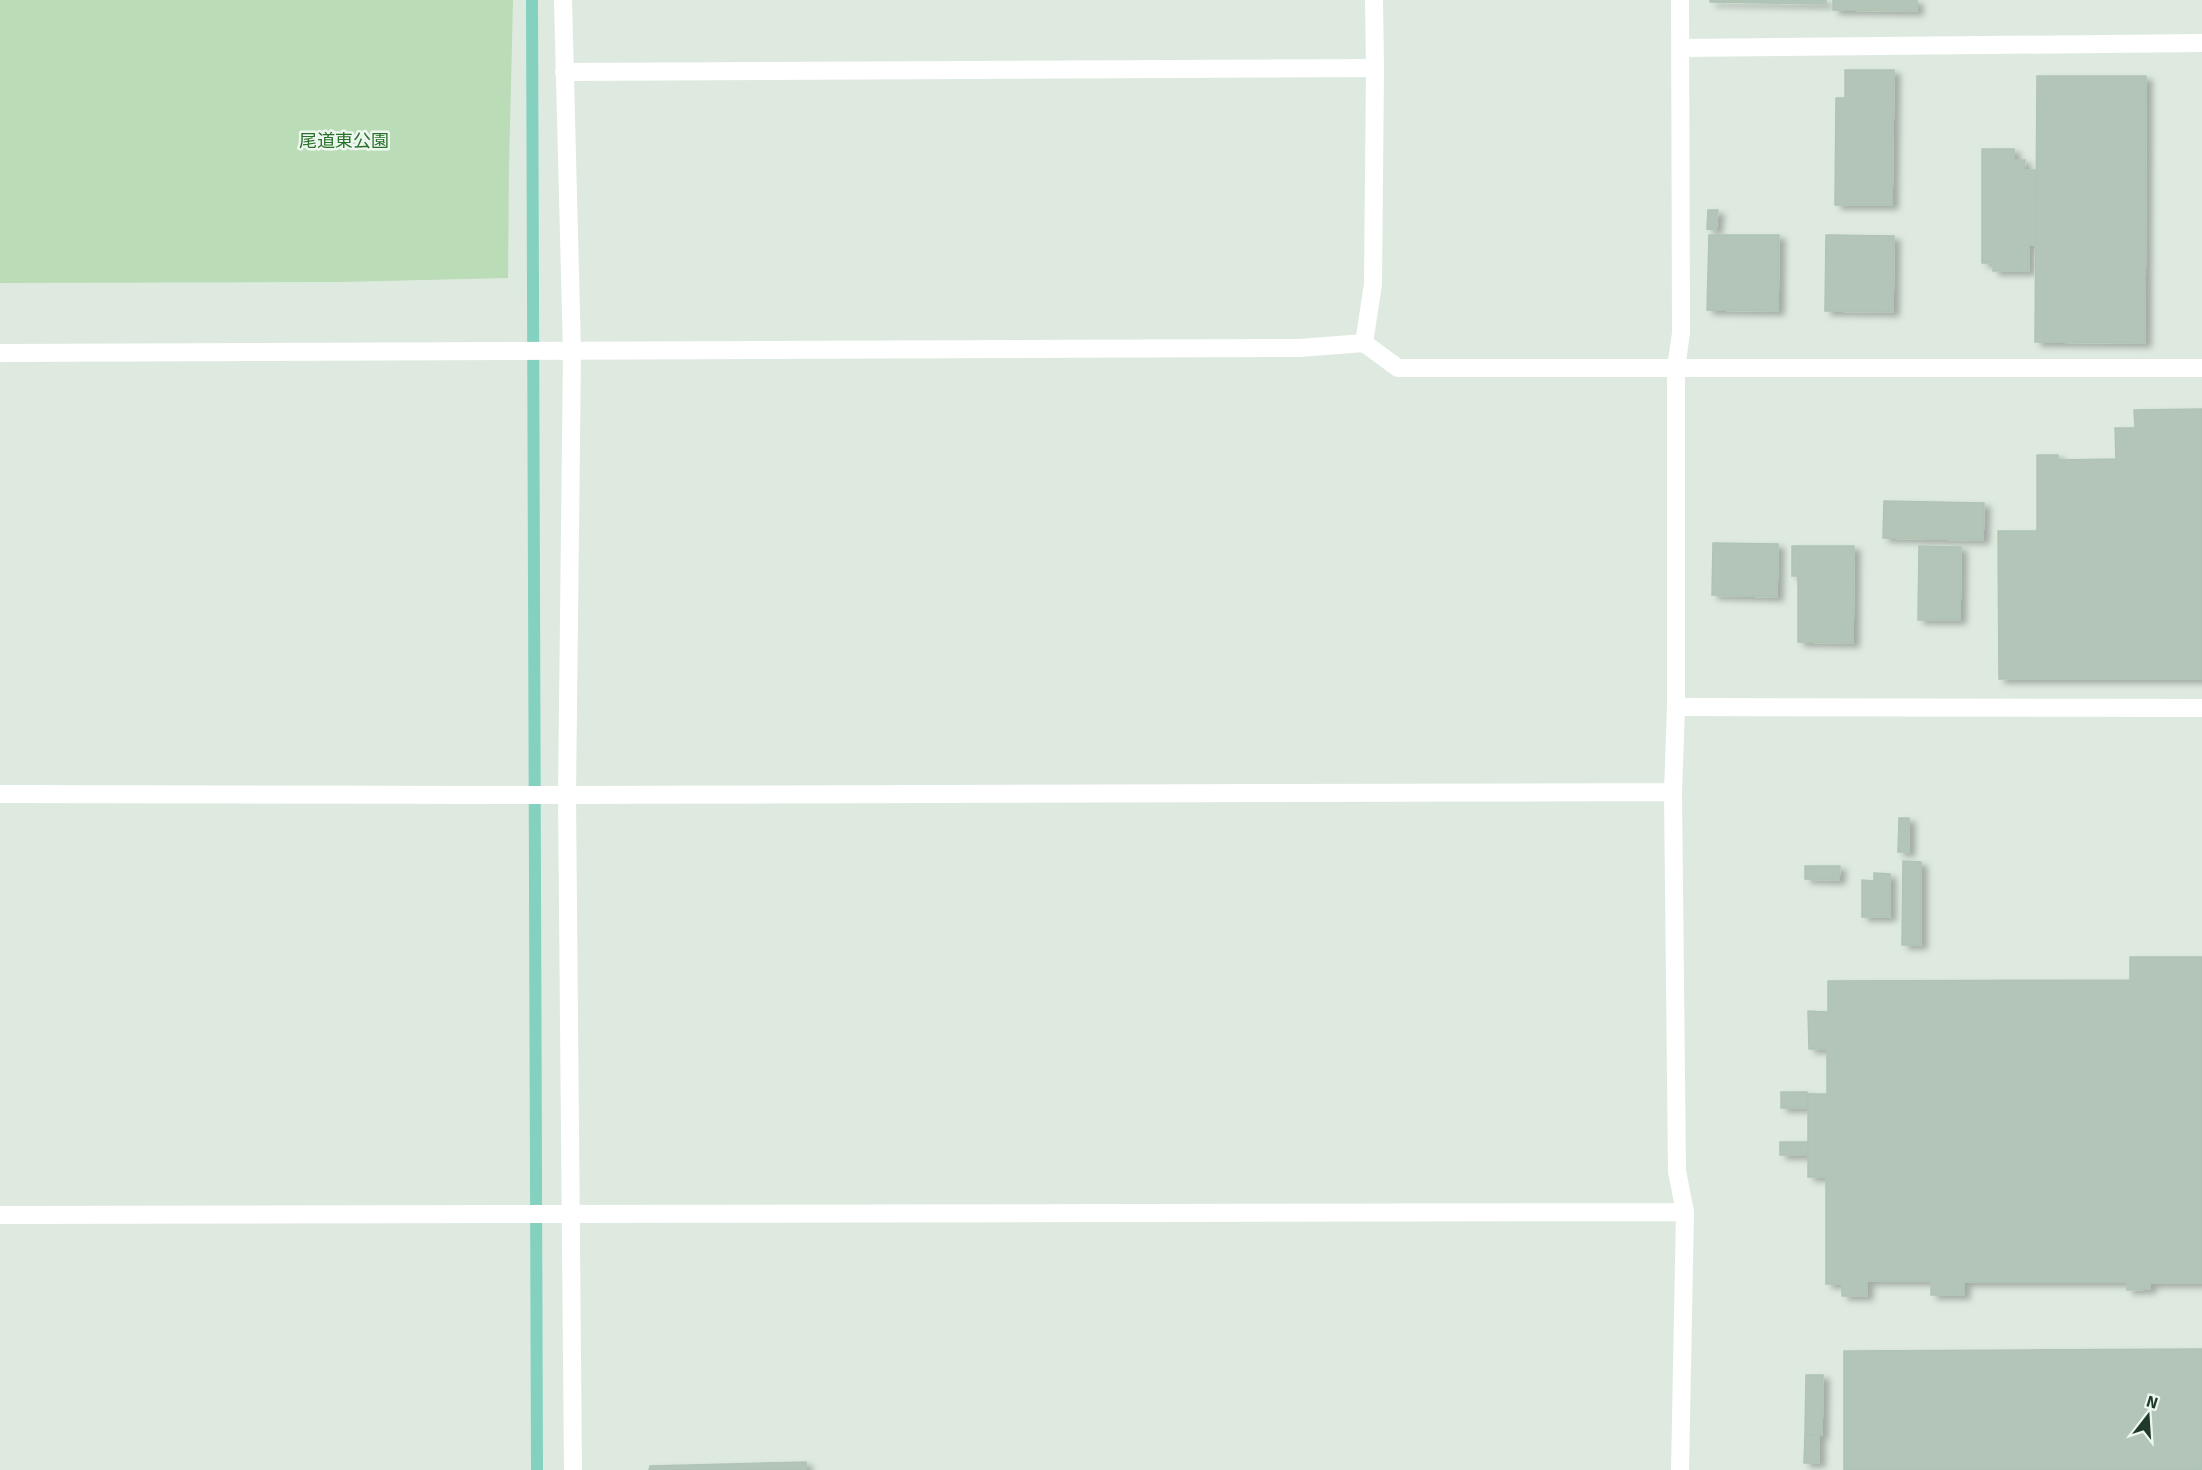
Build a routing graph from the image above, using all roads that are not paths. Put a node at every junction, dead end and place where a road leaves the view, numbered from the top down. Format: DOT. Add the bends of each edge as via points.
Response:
graph roads {
  1 [pos="563,0"];
  2 [pos="1374,0"];
  3 [pos="1680,0"];
  4 [pos="2202,43"];
  5 [pos="1680,48"];
  6 [pos="1375,68"];
  7 [pos="564,72"];
  8 [pos="1364,343"];
  9 [pos="572,352"];
  10 [pos="0,353"];
  11 [pos="1676,368"];
  12 [pos="2202,368"];
  13 [pos="1676,707"];
  14 [pos="2202,708"];
  15 [pos="1673,792"];
  16 [pos="0,794"];
  17 [pos="558,795"];
  18 [pos="1684,1212"];
  19 [pos="0,1215"];
  20 [pos="571,1215"];
  21 [pos="573,1470"];
  22 [pos="1680,1470"];
  1 -- 7 [label="street"];
  2 -- 6 [label="street"];
  3 -- 5 [label="street"];
  4 -- 5 [label="street"];
  5 -- 11 [label="street" via="1681,333"];
  6 -- 7 [label="street"];
  6 -- 8 [label="street" via="1373,284"];
  7 -- 9 [label="street"];
  8 -- 9 [label="street" via="1299,348"];
  8 -- 11 [label="street" via="1398,368"];
  9 -- 10 [label="street"];
  9 -- 17 [label="street"];
  11 -- 12 [label="street"];
  11 -- 13 [label="street"];
  13 -- 14 [label="street"];
  13 -- 15 [label="street"];
  15 -- 17 [label="street"];
  15 -- 18 [label="street" via="1677,1171"];
  16 -- 17 [label="street"];
  17 -- 20 [label="street"];
  18 -- 20 [label="street"];
  18 -- 22 [label="street"];
  19 -- 20 [label="street"];
  20 -- 21 [label="street"];
}
